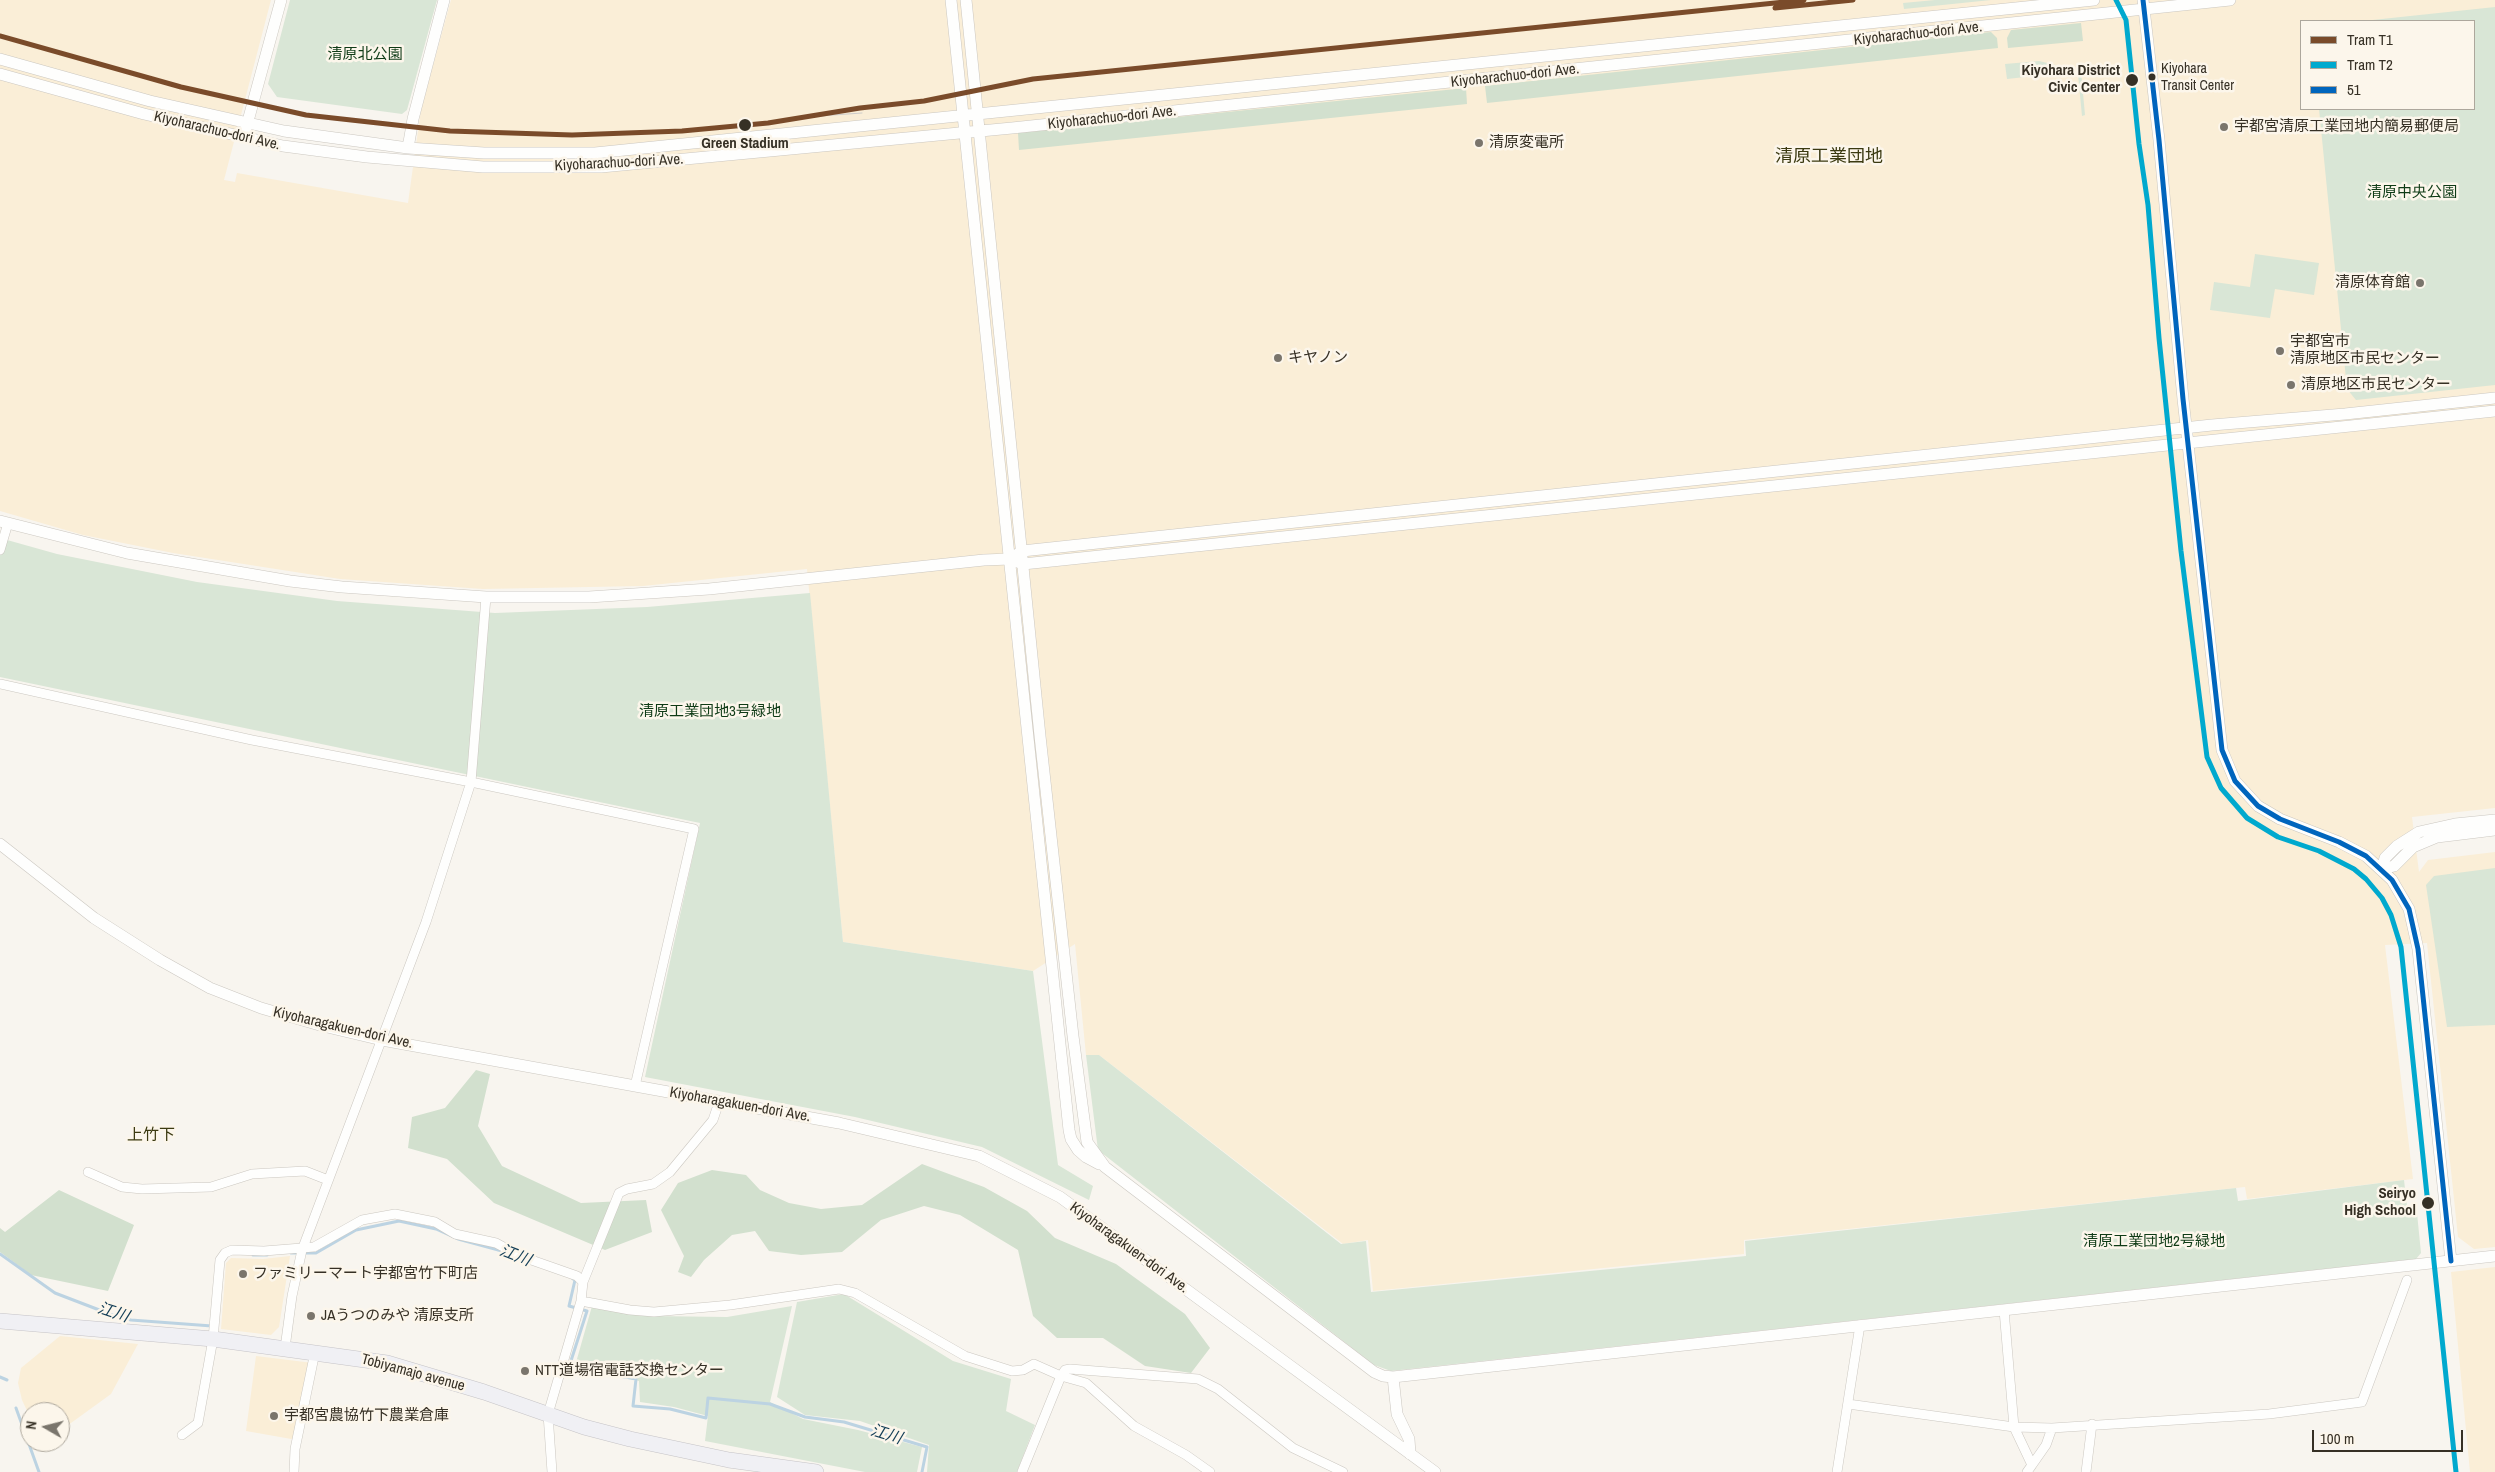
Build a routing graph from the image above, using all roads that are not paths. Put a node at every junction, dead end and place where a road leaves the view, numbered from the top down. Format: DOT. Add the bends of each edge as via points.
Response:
graph roads {
  1 [pos="281,0"];
  2 [pos="444,0"];
  3 [pos="951,0"];
  4 [pos="966,0"];
  5 [pos="2094,0"];
  6 [pos="2230,0"];
  7 [pos="2143,5"];
  8 [pos="0,59"];
  9 [pos="0,74"];
  10 [pos="978,114"];
  11 [pos="963,116"];
  12 [pos="247,125"];
  13 [pos="980,132"];
  14 [pos="964,133"];
  15 [pos="244,138"];
  16 [pos="408,148"];
  17 [pos="2495,398"];
  18 [pos="2495,411"];
  19 [pos="2186,428"];
  20 [pos="2188,444"];
  21 [pos="4,522"];
  22 [pos="0,550"];
  23 [pos="1022,551"];
  24 [pos="1010,559"];
  25 [pos="1023,564"];
  26 [pos="486,597"];
  27 [pos="0,684"];
  28 [pos="471,782"];
  29 [pos="2495,820"];
  30 [pos="2495,830"];
  31 [pos="0,844"];
  32 [pos="2382,870"];
  33 [pos="382,1040"];
  34 [pos="635,1086"];
  35 [pos="719,1102"];
  36 [pos="1105,1167"];
  37 [pos="88,1172"];
  38 [pos="328,1180"];
  39 [pos="302,1250"];
  40 [pos="2495,1256"];
  41 [pos="2451,1261"];
  42 [pos="2408,1280"];
  43 [pos="583,1282"];
  44 [pos="581,1301"];
  45 [pos="2004,1310"];
  46 [pos="0,1321"];
  47 [pos="1860,1325"];
  48 [pos="213,1339"];
  49 [pos="285,1348"];
  50 [pos="315,1352"];
  51 [pos="1060,1376"];
  52 [pos="1393,1377"];
  53 [pos="1848,1404"];
  54 [pos="548,1414"];
  55 [pos="2092,1424"];
  56 [pos="2014,1427"];
  57 [pos="2052,1428"];
  58 [pos="182,1435"];
  59 [pos="1410,1454"];
  60 [pos="730,1466"];
  61 [pos="2030,1468"];
  62 [pos="294,1472"];
  63 [pos="552,1472"];
  64 [pos="816,1472"];
  65 [pos="1022,1472"];
  66 [pos="1210,1472"];
  67 [pos="1343,1472"];
  68 [pos="1435,1472"];
  69 [pos="1837,1472"];
  70 [pos="2086,1472"];
  1 -- 12 [label="street"];
  2 -- 16 [label="street"];
  3 -- 11 [label="street"];
  4 -- 10 [label="street"];
  5 -- 10 [label="street, Kiyoharachuo-dori Ave."];
  6 -- 7 [label="street, Kiyoharachuo-dori Ave."];
  7 -- 13 [label="street, Kiyoharachuo-dori Ave."];
  7 -- 19 [label="street"];
  8 -- 12 [label="street, Kiyoharachuo-dori Ave." via="102,89"];
  9 -- 15 [label="street, Kiyoharachuo-dori Ave." via="88,100"];
  10 -- 11 [label="street, Kiyoharachuo-dori Ave."];
  10 -- 13 [label="street"];
  11 -- 14 [label="street"];
  11 -- 16 [label="street, Kiyoharachuo-dori Ave." via="595,153 484,153"];
  12 -- 15 [label="street"];
  12 -- 16 [label="street, Kiyoharachuo-dori Ave."];
  13 -- 14 [label="street, Kiyoharachuo-dori Ave."];
  13 -- 23 [label="street"];
  14 -- 15 [label="street, Kiyoharachuo-dori Ave." via="601,167 483,167 407,162"];
  14 -- 24 [label="street"];
  17 -- 19 [label="street"];
  18 -- 20 [label="street"];
  19 -- 20 [label="street"];
  19 -- 23 [label="street"];
  20 -- 25 [label="street"];
  20 -- 32 [label="street" via="2218,732 2228,766 2246,794 2269,813 2352,848"];
  21 -- 22 [label="street"];
  21 -- 26 [label="street" via="126,553 228,572 342,587"];
  23 -- 24 [label="street"];
  23 -- 25 [label="street"];
  24 -- 25 [label="street"];
  24 -- 26 [label="street" via="647,594"];
  24 -- 36 [label="street" via="1069,1130 1078,1150"];
  25 -- 36 [label="street" via="1087,1142"];
  26 -- 28 [label="street"];
  27 -- 28 [label="street" via="252,740"];
  28 -- 33 [label="street" via="426,922"];
  28 -- 34 [label="street" via="694,829"];
  29 -- 32 [label="street" via="2419,832 2385,858"];
  30 -- 32 [label="street" via="2437,837 2413,847 2394,866"];
  31 -- 33 [label="street, Kiyoharagakuen-dori Ave." via="94,918 210,988 261,1008"];
  32 -- 41 [label="street" via="2400,892 2414,924"];
  33 -- 34 [label="street, Kiyoharagakuen-dori Ave."];
  33 -- 38 [label="street"];
  34 -- 35 [label="street, Kiyoharagakuen-dori Ave."];
  35 -- 43 [label="street" via="713,1120 670,1172 653,1184 619,1193"];
  35 -- 59 [label="street, Kiyoharagakuen-dori Ave." via="839,1123 979,1156 1060,1198"];
  36 -- 52 [label="street" via="1374,1372"];
  37 -- 38 [label="street" via="122,1187 142,1190 210,1186 252,1174 305,1171"];
  38 -- 39 [label="street"];
  39 -- 43 [label="street" via="314,1247 362,1220 395,1214 435,1222 455,1234 496,1243 520,1256 578,1276"];
  39 -- 48 [label="street" via="294,1247 225,1253 220,1260"];
  39 -- 49 [label="street"];
  40 -- 41 [label="street"];
  41 -- 45 [label="street"];
  42 -- 55 [label="street" via="2362,1402 2268,1414"];
  43 -- 44 [label="street"];
  44 -- 51 [label="street" via="654,1312 840,1289 855,1293 965,1356 1012,1370 1023,1370 1034,1364"];
  44 -- 54 [label="street"];
  45 -- 47 [label="street"];
  45 -- 56 [label="street"];
  46 -- 48 [label="highway, Tobiyamajo avenue"];
  47 -- 52 [label="street"];
  47 -- 53 [label="street"];
  48 -- 49 [label="highway, Tobiyamajo avenue"];
  48 -- 58 [label="street" via="198,1423"];
  49 -- 50 [label="highway, Tobiyamajo avenue"];
  50 -- 54 [label="highway, Tobiyamajo avenue" via="414,1370"];
  50 -- 62 [label="street" via="295,1449"];
  51 -- 65 [label="street"];
  51 -- 66 [label="street" via="1086,1383 1134,1426"];
  51 -- 67 [label="street" via="1070,1369 1198,1379 1218,1389 1293,1448"];
  52 -- 59 [label="street" via="1397,1414 1409,1439"];
  53 -- 56 [label="street"];
  53 -- 69 [label="street"];
  54 -- 60 [label="highway, Tobiyamajo avenue"];
  54 -- 63 [label="street"];
  55 -- 57 [label="street"];
  55 -- 70 [label="street"];
  56 -- 57 [label="street"];
  56 -- 61 [label="street"];
  57 -- 61 [label="street" via="2046,1445"];
  59 -- 68 [label="street, Kiyoharagakuen-dori Ave."];
  60 -- 64 [label="highway, Tobiyamajo avenue"];
}
